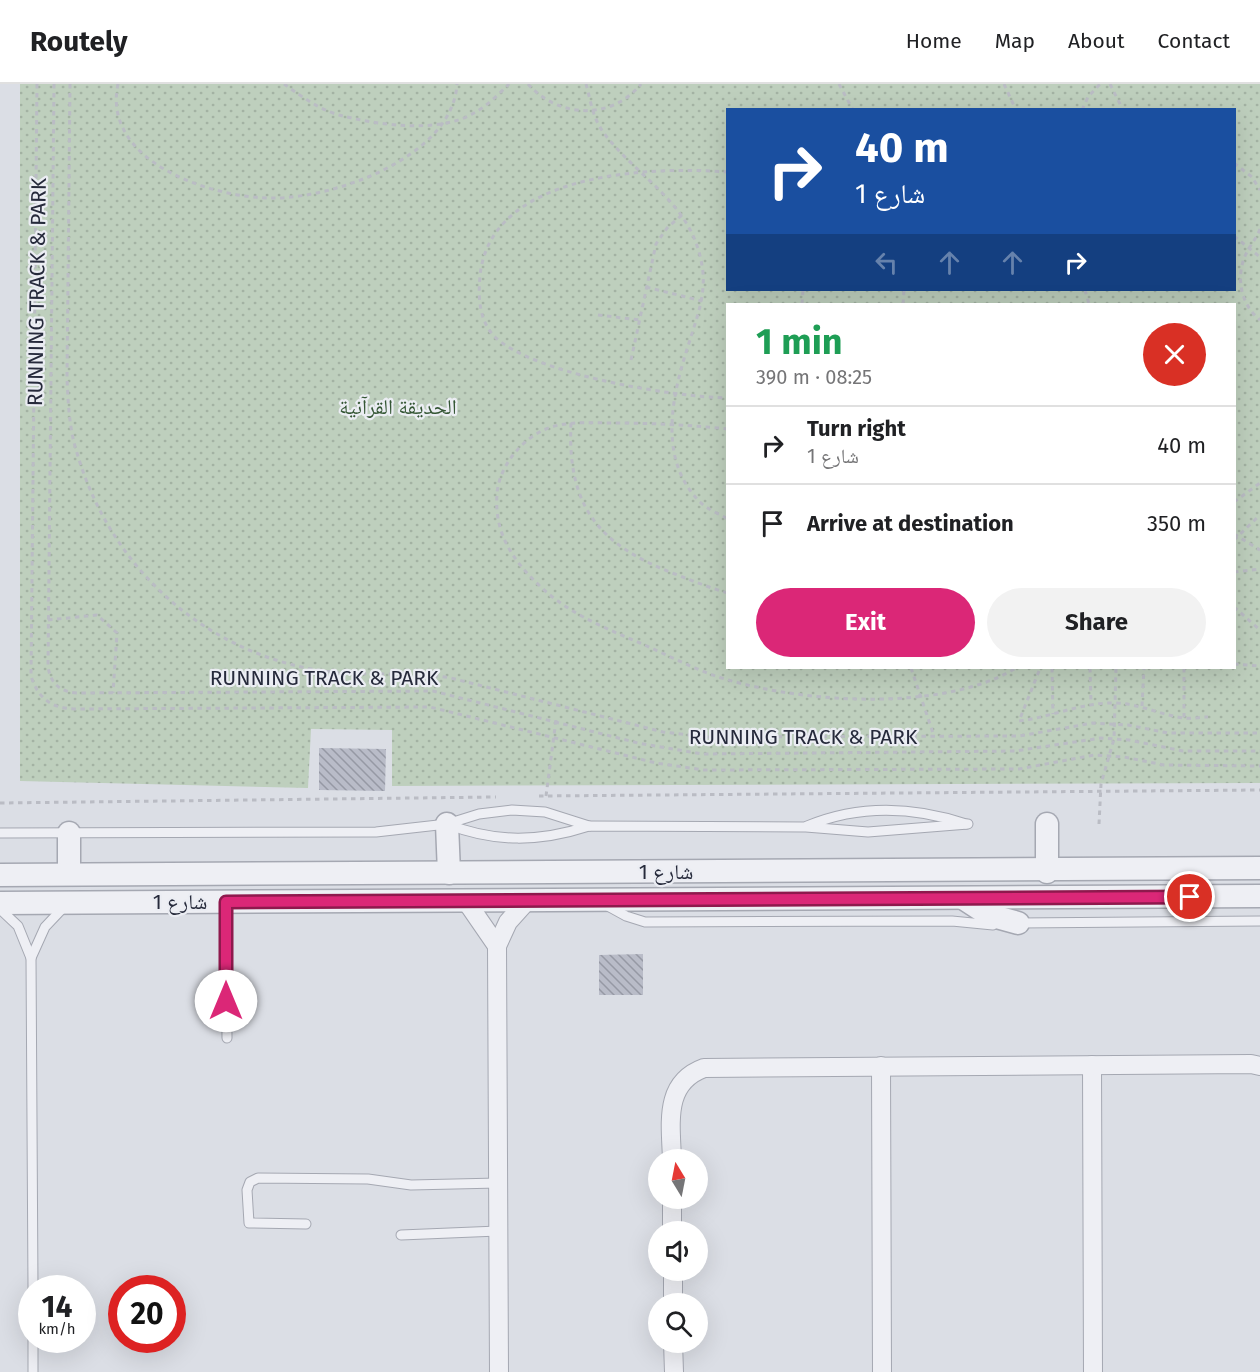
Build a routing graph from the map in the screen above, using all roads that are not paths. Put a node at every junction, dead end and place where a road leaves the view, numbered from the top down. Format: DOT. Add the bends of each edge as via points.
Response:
graph roads {
  1 [pos="447,824"];
  2 [pos="1047,824"];
  3 [pos="589,826"];
  4 [pos="806,827"];
  5 [pos="0,833"];
  6 [pos="69,833"];
  7 [pos="1260,868"];
  8 [pos="1047,872"];
  9 [pos="449,873"];
  10 [pos="69,874"];
  11 [pos="0,875"];
  12 [pos="1260,896"];
  13 [pos="963,898"];
  14 [pos="599,900"];
  15 [pos="466,901"];
  16 [pos="226,902"];
  17 [pos="526,902"];
  18 [pos="0,903"];
  19 [pos="69,903"];
  20 [pos="0,909"];
  21 [pos="1260,921"];
  22 [pos="1018,923"];
  23 [pos="497,946"];
  24 [pos="31,958"];
  25 [pos="227,1038"];
  26 [pos="1257,1063"];
  27 [pos="1092,1065"];
  28 [pos="881,1066"];
  29 [pos="672,1149"];
  30 [pos="498,1183"];
  31 [pos="306,1224"];
  32 [pos="498,1231"];
  33 [pos="401,1234"];
  34 [pos="33,1275"];
  35 [pos="33,1353"];
  36 [pos="673,1353"];
  37 [pos="33,1372"];
  38 [pos="499,1372"];
  39 [pos="674,1372"];
  40 [pos="882,1372"];
  41 [pos="1093,1372"];
  1 -- 3 [label="lane" via="494,838 526,839"];
  1 -- 3 [label="lane" via="495,811 545,812"];
  1 -- 6 [label="lane" via="352,832"];
  1 -- 9 [label="street"];
  2 -- 8 [label="street"];
  3 -- 4 [label="lane"];
  4 -- 4 [label="lane" via="868,832 968,824 942,816 888,809 846,813"];
  5 -- 6 [label="lane"];
  6 -- 10 [label="street"];
  7 -- 8 [label="street, شارع 1"];
  8 -- 9 [label="street, شارع 1"];
  9 -- 10 [label="street, شارع 1"];
  10 -- 11 [label="street, شارع 1"];
  12 -- 13 [label="street, شارع 1"];
  13 -- 14 [label="street, شارع 1"];
  13 -- 22 [label="street" via="989,915"];
  14 -- 17 [label="street, شارع 1"];
  14 -- 22 [label="lane" via="645,922"];
  15 -- 16 [label="street, شارع 1"];
  15 -- 17 [label="street, شارع 1"];
  15 -- 23 [label="street"];
  16 -- 19 [label="street, شارع 1"];
  16 -- 25 [label="lane"];
  17 -- 23 [label="street" via="508,922"];
  18 -- 19 [label="street, شارع 1"];
  19 -- 24 [label="lane" via="45,927"];
  20 -- 24 [label="lane" via="18,926"];
  21 -- 22 [label="lane"];
  23 -- 30 [label="street"];
  24 -- 34 [label="lane"];
  26 -- 27 [label="street"];
  27 -- 28 [label="street"];
  27 -- 41 [label="street"];
  28 -- 29 [label="street" via="715,1068 693,1072 676,1088 672,1098"];
  28 -- 40 [label="street"];
  30 -- 31 [label="lane" via="411,1185 356,1178 250,1182 249,1223"];
  30 -- 32 [label="street"];
  32 -- 33 [label="lane"];
  32 -- 38 [label="street"];
  35 -- 37 [label="lane"];
  36 -- 39 [label="street"];
}
